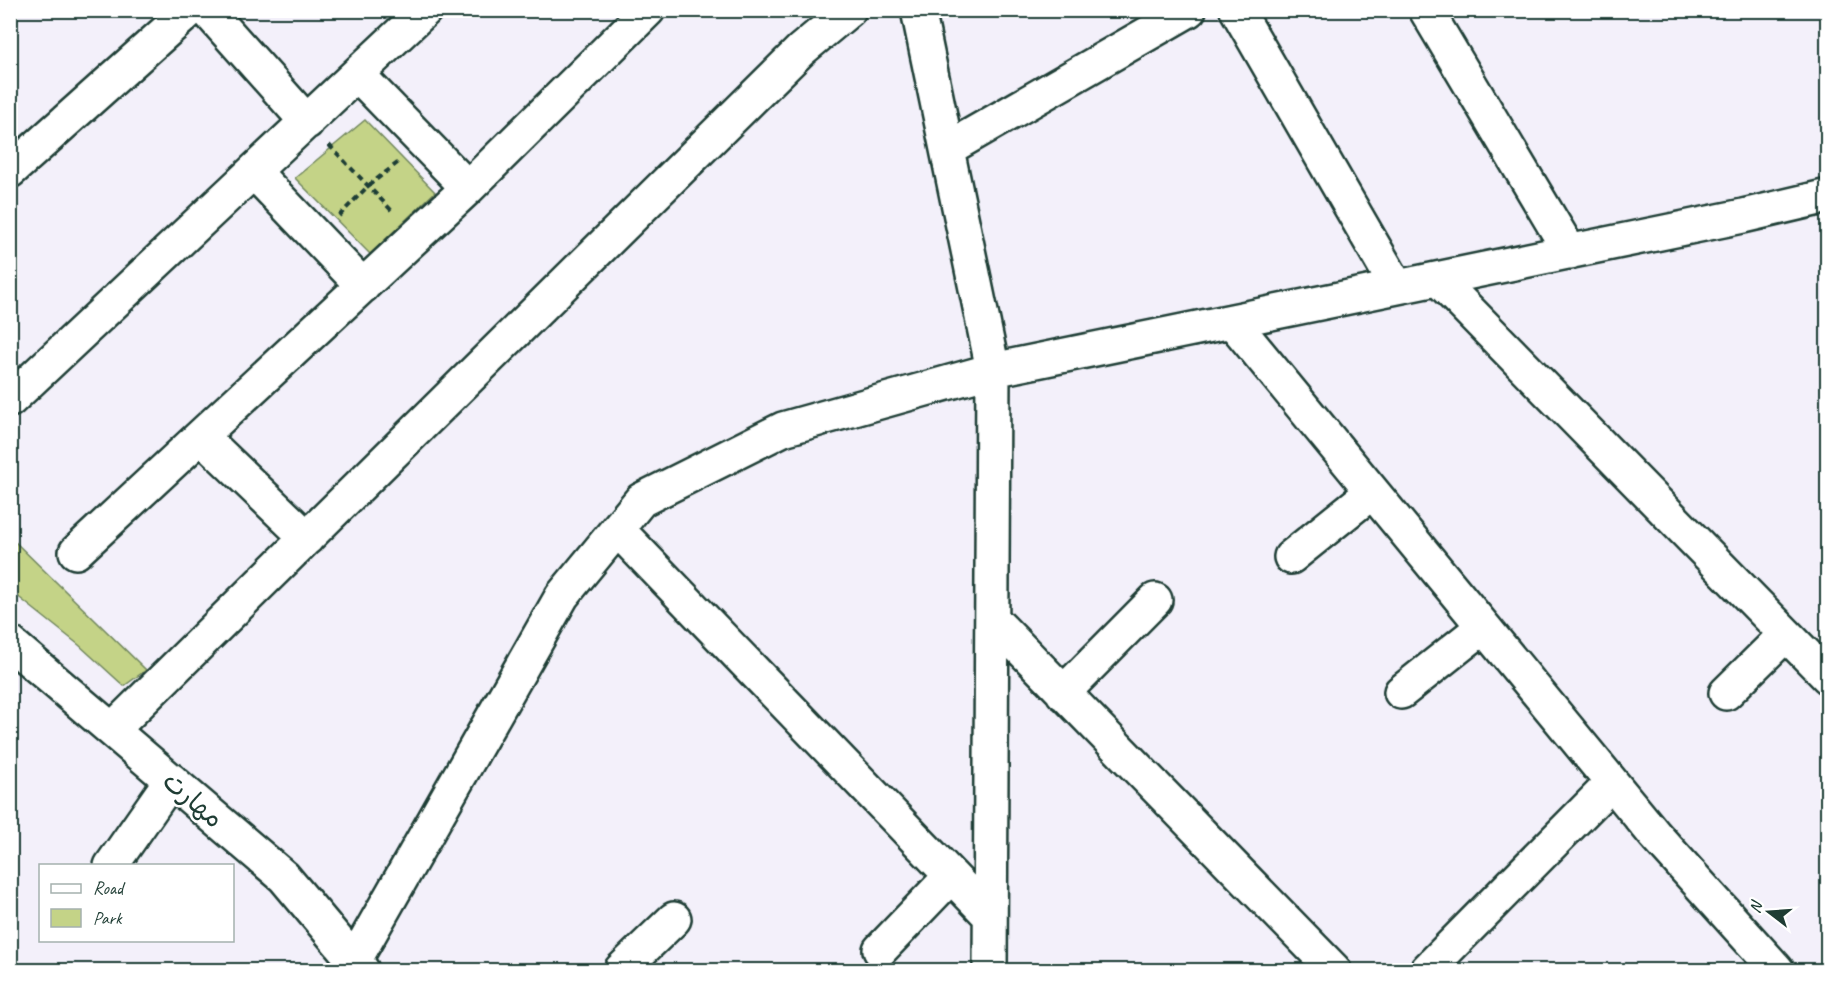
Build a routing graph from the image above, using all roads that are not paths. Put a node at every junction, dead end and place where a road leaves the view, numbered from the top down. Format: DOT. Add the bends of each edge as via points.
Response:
graph roads {
  1 [pos="190,10"];
  2 [pos="207,10"];
  3 [pos="425,10"];
  4 [pos="648,10"];
  5 [pos="849,10"];
  6 [pos="918,10"];
  7 [pos="1189,10"];
  8 [pos="1237,10"];
  9 [pos="1426,10"];
  10 [pos="358,75"];
  11 [pos="307,122"];
  12 [pos="947,149"];
  13 [pos="10,171"];
  14 [pos="254,172"];
  15 [pos="468,188"];
  16 [pos="1827,196"];
  17 [pos="1570,252"];
  18 [pos="1438,279"];
  19 [pos="363,286"];
  20 [pos="1397,287"];
  21 [pos="1232,321"];
  22 [pos="993,370"];
  23 [pos="10,400"];
  24 [pos="202,437"];
  25 [pos="1372,492"];
  26 [pos="617,529"];
  27 [pos="307,538"];
  28 [pos="76,552"];
  29 [pos="1291,557"];
  30 [pos="1155,600"];
  31 [pos="992,619"];
  32 [pos="1483,627"];
  33 [pos="1785,634"];
  34 [pos="10,643"];
  35 [pos="1827,677"];
  36 [pos="1401,692"];
  37 [pos="1063,693"];
  38 [pos="1726,693"];
  39 [pos="112,730"];
  40 [pos="171,780"];
  41 [pos="1612,783"];
  42 [pos="112,864"];
  43 [pos="951,876"];
  44 [pos="990,916"];
  45 [pos="674,919"];
  46 [pos="880,950"];
  47 [pos="355,968"];
  48 [pos="621,970"];
  49 [pos="990,970"];
  50 [pos="1334,970"];
  51 [pos="1427,970"];
  52 [pos="1777,970"];
  1 -- 13 [label="street"];
  2 -- 11 [label="street"];
  3 -- 10 [label="street"];
  4 -- 15 [label="street"];
  5 -- 27 [label="street" via="801,50"];
  6 -- 12 [label="street"];
  7 -- 12 [label="street"];
  8 -- 20 [label="street"];
  9 -- 17 [label="street"];
  10 -- 11 [label="street"];
  10 -- 15 [label="street"];
  11 -- 14 [label="street"];
  12 -- 22 [label="street"];
  14 -- 19 [label="street"];
  14 -- 23 [label="street"];
  15 -- 19 [label="street"];
  16 -- 17 [label="street"];
  17 -- 18 [label="street"];
  18 -- 20 [label="street"];
  18 -- 33 [label="street"];
  19 -- 24 [label="street"];
  20 -- 21 [label="street"];
  21 -- 22 [label="street"];
  21 -- 25 [label="street"];
  22 -- 26 [label="street" via="783,429 641,500"];
  22 -- 31 [label="street"];
  24 -- 27 [label="street"];
  24 -- 28 [label="street"];
  25 -- 29 [label="street"];
  25 -- 32 [label="street"];
  26 -- 43 [label="street"];
  26 -- 47 [label="street" via="562,596"];
  27 -- 39 [label="street"];
  30 -- 37 [label="street"];
  31 -- 37 [label="street"];
  31 -- 44 [label="street"];
  32 -- 36 [label="street"];
  32 -- 41 [label="street"];
  33 -- 35 [label="street"];
  33 -- 38 [label="street"];
  34 -- 39 [label="street, مهارت"];
  37 -- 50 [label="street"];
  39 -- 40 [label="street, مهارت"];
  40 -- 42 [label="street"];
  40 -- 47 [label="street, مهارت" via="284,877"];
  41 -- 51 [label="street"];
  41 -- 52 [label="street"];
  43 -- 44 [label="street"];
  43 -- 46 [label="street"];
  44 -- 49 [label="street"];
  45 -- 48 [label="street"];
}
